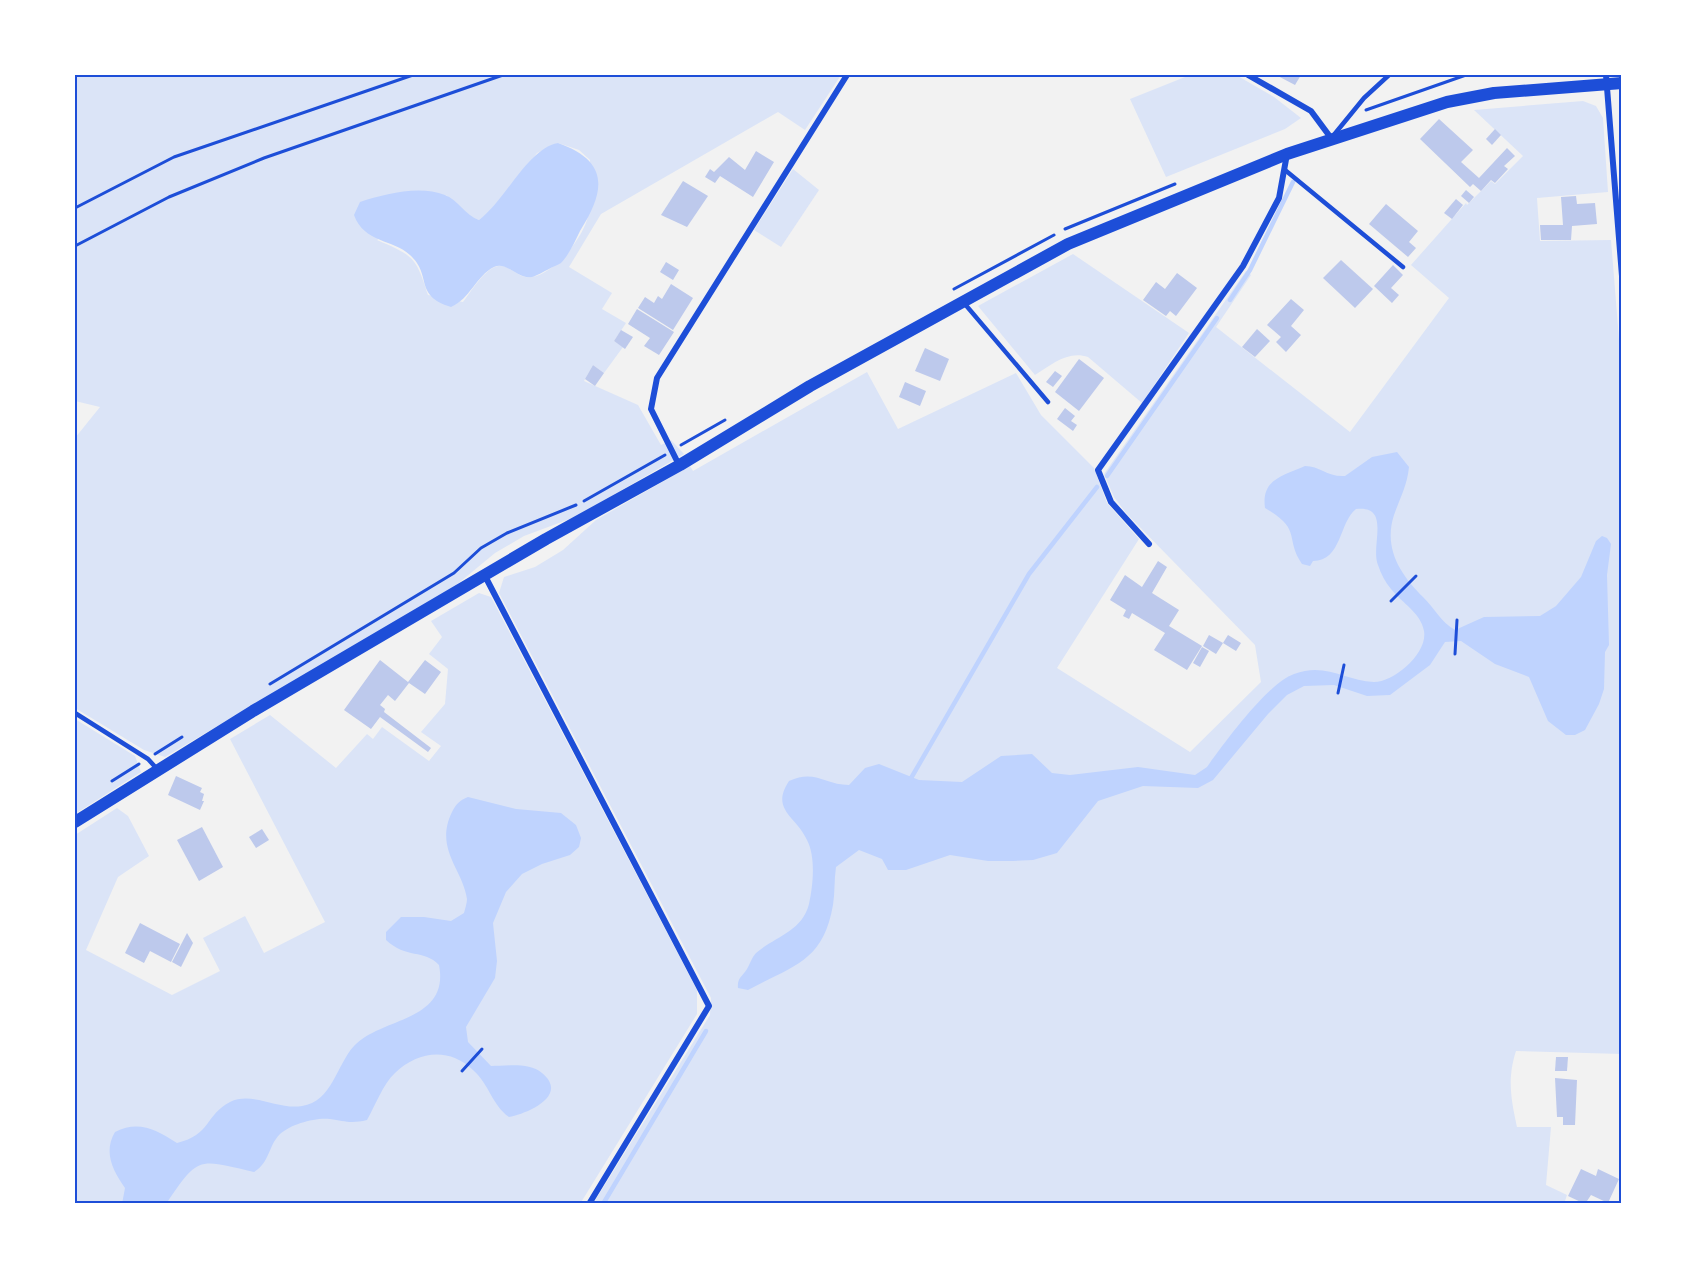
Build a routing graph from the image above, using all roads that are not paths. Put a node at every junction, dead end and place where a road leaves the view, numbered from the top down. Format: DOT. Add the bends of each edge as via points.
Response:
graph roads {
  1 [pos="848,75"];
  2 [pos="1248,75"];
  3 [pos="1389,75"];
  4 [pos="1607,80"];
  5 [pos="1622,83"];
  6 [pos="1331,138"];
  7 [pos="1287,154"];
  8 [pos="1285,170"];
  9 [pos="1403,267"];
  10 [pos="1622,276"];
  11 [pos="964,302"];
  12 [pos="1048,402"];
  13 [pos="680,465"];
  14 [pos="1149,544"];
  15 [pos="484,576"];
  16 [pos="75,714"];
  17 [pos="158,770"];
  18 [pos="75,822"];
  19 [pos="589,1204"];
  1 -- 13 [label="street" via="657,378 651,409"];
  2 -- 6 [label="street" via="1311,111"];
  3 -- 6 [label="lane"];
  4 -- 5 [label="main road"];
  4 -- 6 [label="main road" via="1447,102"];
  4 -- 10 [label="street"];
  6 -- 7 [label="main road"];
  7 -- 8 [label="street"];
  7 -- 11 [label="main road" via="1068,244"];
  8 -- 9 [label="lane"];
  8 -- 14 [label="street" via="1279,198 1242,266 1098,470 1111,502"];
  11 -- 12 [label="lane"];
  11 -- 13 [label="main road" via="810,386"];
  13 -- 15 [label="main road"];
  15 -- 17 [label="main road"];
  15 -- 19 [label="street" via="709,1006"];
  16 -- 17 [label="lane" via="148,759"];
  17 -- 18 [label="main road"];
}
